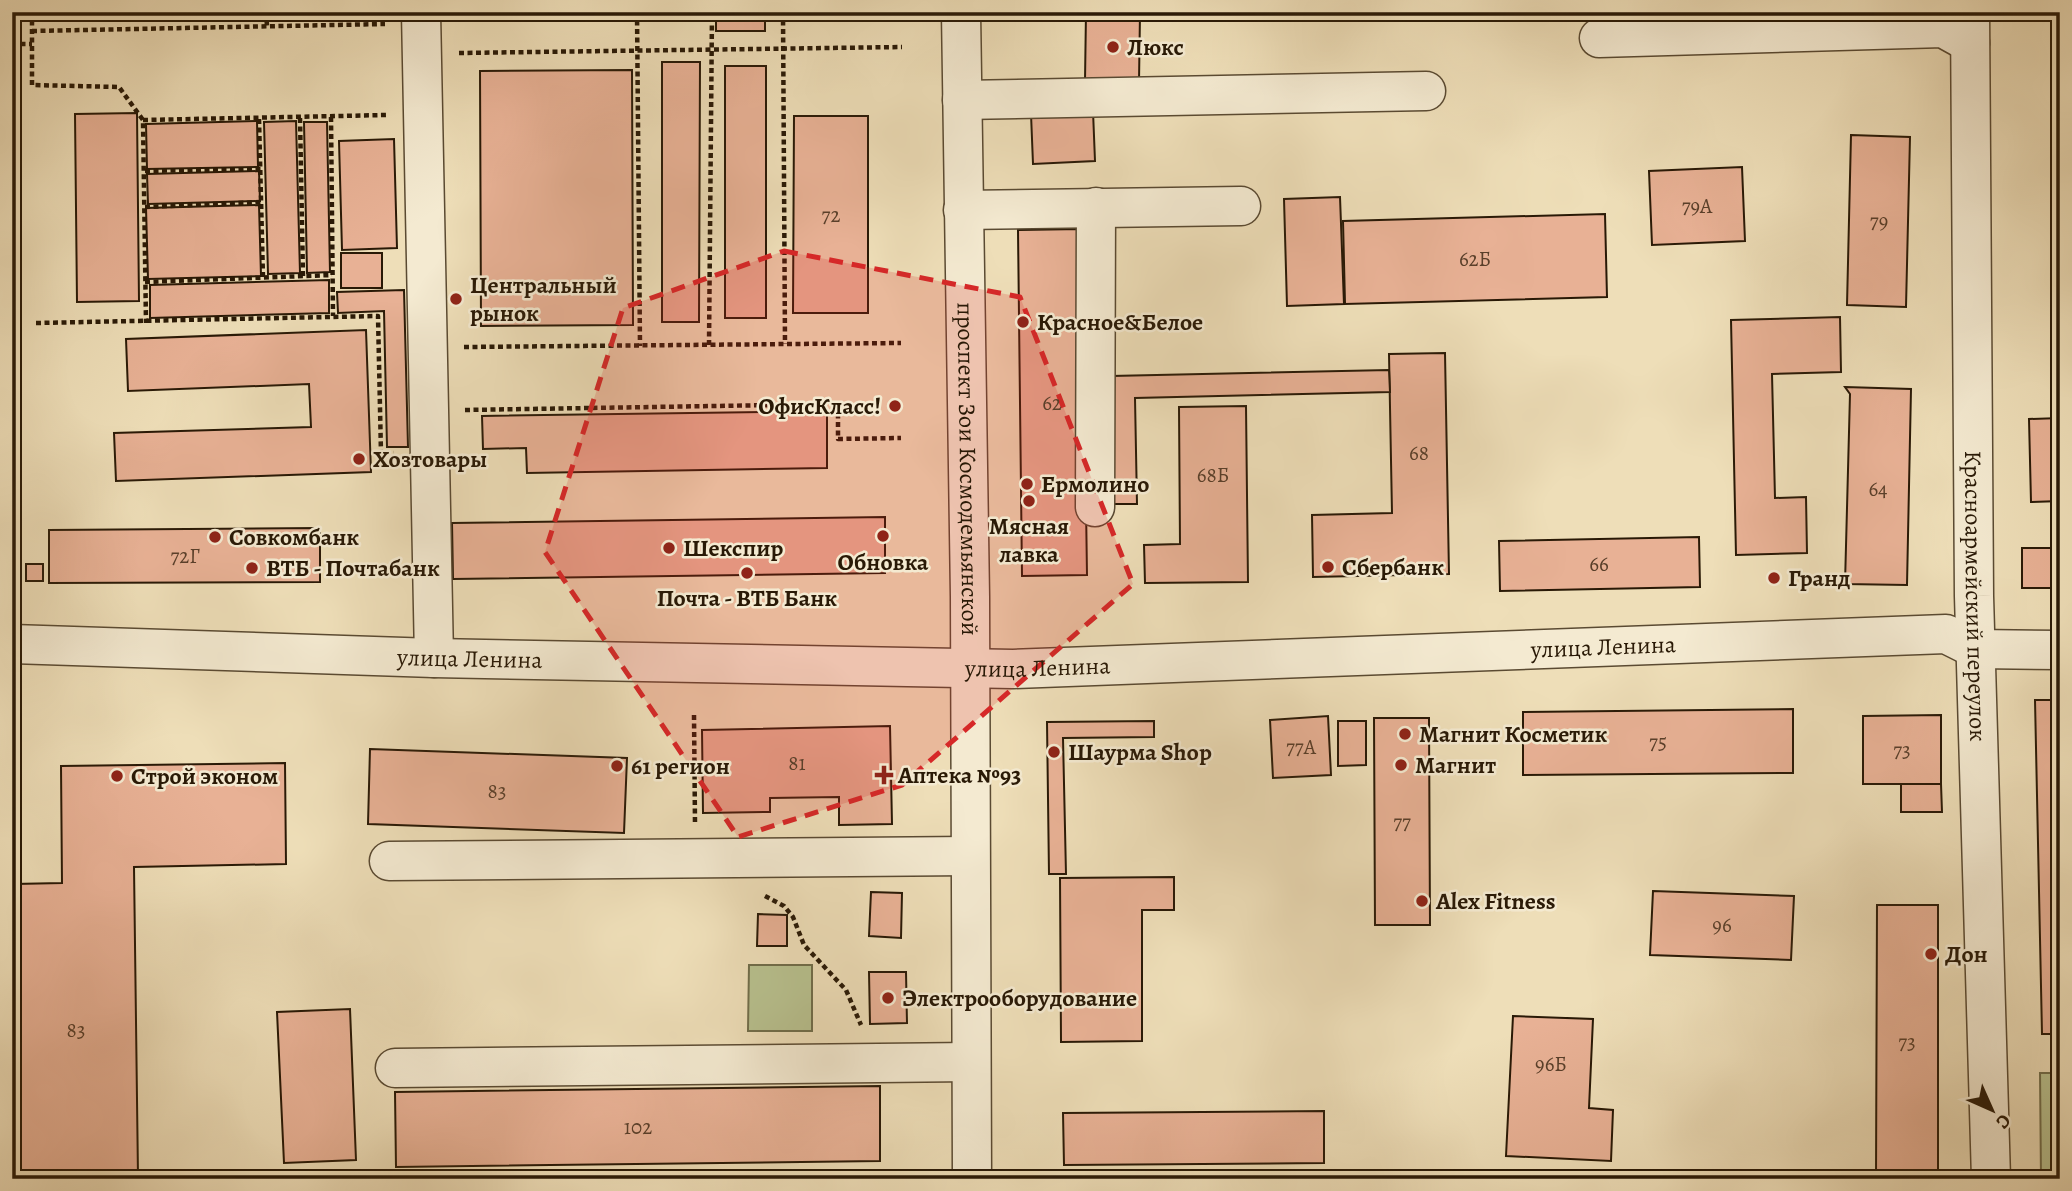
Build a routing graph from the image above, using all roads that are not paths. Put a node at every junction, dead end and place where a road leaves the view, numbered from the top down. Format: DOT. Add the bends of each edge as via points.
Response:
graph roads {
  1 [pos="961,12"];
  2 [pos="1970,28"];
  3 [pos="421,30"];
  4 [pos="1599,38"];
  5 [pos="1426,91"];
  6 [pos="962,100"];
  7 [pos="1241,206"];
  8 [pos="1096,207"];
  9 [pos="964,210"];
  10 [pos="1095,507"];
  11 [pos="12,644"];
  12 [pos="1976,649"];
  13 [pos="2060,650"];
  14 [pos="434,658"];
  15 [pos="968,668"];
  16 [pos="970,856"];
  17 [pos="389,861"];
  18 [pos="971,1062"];
  19 [pos="395,1068"];
  20 [pos="972,1179"];
  21 [pos="1991,1179"];
  1 -- 6 [label="street, проспект Зои Космодемьянской"];
  2 -- 4 [label="street"];
  2 -- 12 [label="street, Красноармейский переулок"];
  3 -- 14 [label="street"];
  5 -- 6 [label="street"];
  6 -- 9 [label="street, проспект Зои Космодемьянской"];
  7 -- 8 [label="street"];
  8 -- 9 [label="street"];
  8 -- 10 [label="street"];
  9 -- 15 [label="street, проспект Зои Космодемьянской"];
  11 -- 14 [label="street, улица Ленина"];
  12 -- 13 [label="street, улица Ленина"];
  12 -- 15 [label="street, улица Ленина" via="1947,634"];
  12 -- 21 [label="street, Красноармейский переулок"];
  14 -- 15 [label="street, улица Ленина"];
  15 -- 16 [label="street, проспект Зои Космодемьянской"];
  16 -- 17 [label="street"];
  16 -- 18 [label="street, проспект Зои Космодемьянской"];
  18 -- 19 [label="street"];
  18 -- 20 [label="street, проспект Зои Космодемьянской"];
}
